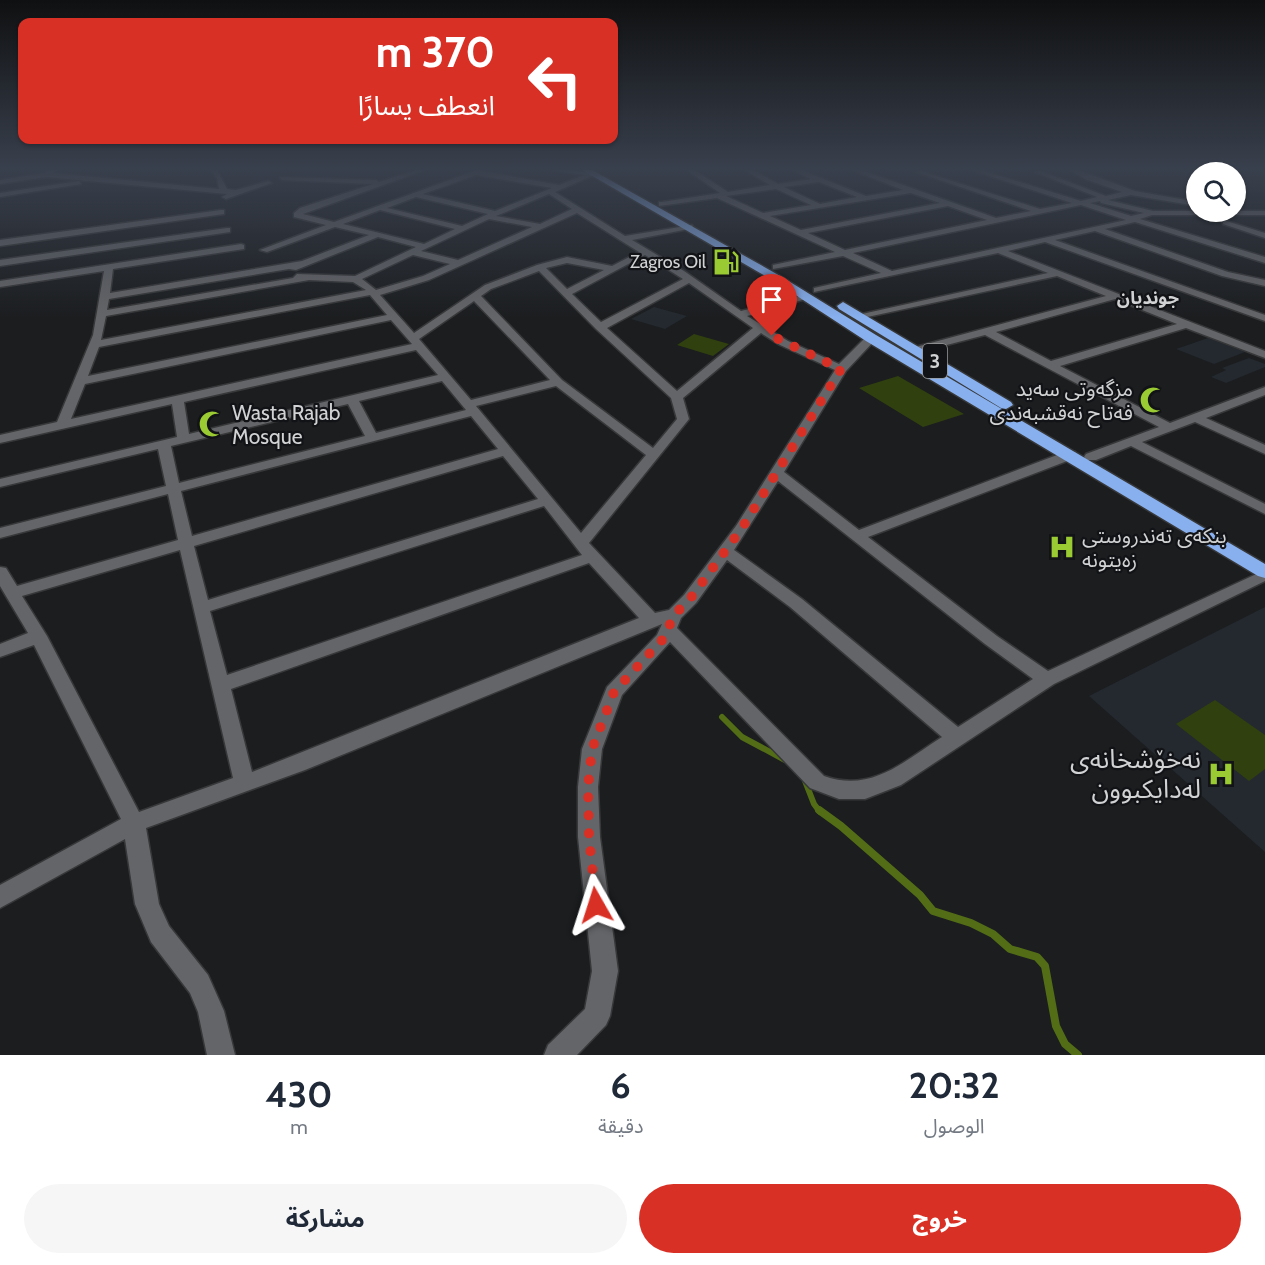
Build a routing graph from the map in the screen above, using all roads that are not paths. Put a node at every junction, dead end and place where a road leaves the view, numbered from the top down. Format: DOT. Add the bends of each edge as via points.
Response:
graph roads {
  1 [pos="169,219"];
  2 [pos="223,219"];
  3 [pos="312,219"];
  4 [pos="349,219"];
  5 [pos="424,219"];
  6 [pos="484,219"];
  7 [pos="511,219"];
  8 [pos="556,219"];
  9 [pos="592,219"];
  10 [pos="680,219"];
  11 [pos="682,219"];
  12 [pos="773,219"];
  13 [pos="869,219"];
  14 [pos="992,219"];
  15 [pos="1004,219"];
  16 [pos="1133,219"];
  17 [pos="997,221"];
  18 [pos="1186,221"];
  19 [pos="1226,222"];
  20 [pos="1246,222"];
  21 [pos="1265,222"];
  22 [pos="687,223"];
  23 [pos="1151,224"];
  24 [pos="333,225"];
  25 [pos="540,226"];
  26 [pos="464,229"];
  27 [pos="1097,229"];
  28 [pos="227,230"];
  29 [pos="802,232"];
  30 [pos="376,235"];
  31 [pos="1265,236"];
  32 [pos="626,240"];
  33 [pos="1047,240"];
  34 [pos="0,243"];
  35 [pos="423,246"];
  36 [pos="241,247"];
  37 [pos="264,250"];
  38 [pos="843,251"];
  39 [pos="1001,251"];
  40 [pos="412,252"];
  41 [pos="645,252"];
  42 [pos="1265,260"];
  43 [pos="0,263"];
  44 [pos="459,263"];
  45 [pos="302,264"];
  46 [pos="109,267"];
  47 [pos="540,267"];
  48 [pos="777,267"];
  49 [pos="614,268"];
  50 [pos="1059,273"];
  51 [pos="891,274"];
  52 [pos="306,278"];
  53 [pos="358,279"];
  54 [pos="690,279"];
  55 [pos="1265,283"];
  56 [pos="0,284"];
  57 [pos="373,293"];
  58 [pos="566,293"];
  59 [pos="812,293"];
  60 [pos="475,296"];
  61 [pos="1117,296"];
  62 [pos="104,297"];
  63 [pos="101,314"];
  64 [pos="739,315"];
  65 [pos="393,317"];
  66 [pos="862,317"];
  67 [pos="1265,318"];
  68 [pos="1187,324"];
  69 [pos="600,327"];
  70 [pos="759,328"];
  71 [pos="988,332"];
  72 [pos="871,338"];
  73 [pos="416,343"];
  74 [pos="94,345"];
  75 [pos="916,350"];
  76 [pos="1265,355"];
  77 [pos="1050,365"];
  78 [pos="841,369"];
  79 [pos="445,377"];
  80 [pos="80,381"];
  81 [pos="558,382"];
  82 [pos="1265,391"];
  83 [pos="677,397"];
  84 [pos="177,399"];
  85 [pos="352,400"];
  86 [pos="471,408"];
  87 [pos="1009,415"];
  88 [pos="1197,418"];
  89 [pos="63,424"];
  90 [pos="1170,428"];
  91 [pos="372,438"];
  92 [pos="0,440"];
  93 [pos="184,441"];
  94 [pos="1134,443"];
  95 [pos="164,446"];
  96 [pos="1265,450"];
  97 [pos="507,451"];
  98 [pos="654,455"];
  99 [pos="1070,456"];
  100 [pos="1092,457"];
  101 [pos="776,473"];
  102 [pos="0,483"];
  103 [pos="174,489"];
  104 [pos="546,501"];
  105 [pos="1265,510"];
  106 [pos="0,533"];
  107 [pos="857,536"];
  108 [pos="185,543"];
  109 [pos="580,544"];
  110 [pos="725,550"];
  111 [pos="591,557"];
  112 [pos="1265,561"];
  113 [pos="0,572"];
  114 [pos="1265,573"];
  115 [pos="12,593"];
  116 [pos="201,608"];
  117 [pos="664,622"];
  118 [pos="38,636"];
  119 [pos="0,651"];
  120 [pos="1047,679"];
  121 [pos="220,685"];
  122 [pos="957,738"];
  123 [pos="245,783"];
  124 [pos="134,823"];
  125 [pos="0,897"];
  126 [pos="221,1055"];
  127 [pos="558,1055"];
  1 -- 34 [label="street"];
  2 -- 28 [label="street"];
  3 -- 24 [label="street"];
  4 -- 24 [label="street"];
  5 -- 26 [label="street"];
  6 -- 26 [label="street"];
  7 -- 25 [label="street"];
  8 -- 25 [label="street"];
  9 -- 32 [label="street"];
  10 -- 22 [label="highway, 3"];
  11 -- 22 [label="highway, 3"];
  12 -- 29 [label="street"];
  13 -- 29 [label="street"];
  14 -- 17 [label="street"];
  15 -- 17 [label="street"];
  16 -- 23 [label="street"];
  16 -- 27 [label="street"];
  17 -- 38 [label="street"];
  18 -- 23 [label="street"];
  19 -- 31 [label="street"];
  20 -- 21 [label="street"];
  22 -- 32 [label="street"];
  22 -- 48 [label="highway, 3"];
  22 -- 59 [label="highway, 3"];
  23 -- 42 [label="street"];
  24 -- 30 [label="street"];
  24 -- 37 [label="street"];
  25 -- 44 [label="street"];
  26 -- 35 [label="street"];
  27 -- 33 [label="street"];
  27 -- 55 [label="street" via="1225,274"];
  28 -- 36 [label="street"];
  28 -- 43 [label="street"];
  29 -- 38 [label="street"];
  30 -- 35 [label="street"];
  30 -- 45 [label="street"];
  32 -- 41 [label="street"];
  33 -- 39 [label="street"];
  33 -- 67 [label="street"];
  35 -- 40 [label="street"];
  36 -- 37 [label="street"];
  36 -- 46 [label="street"];
  37 -- 45 [label="street"];
  38 -- 48 [label="street"];
  38 -- 51 [label="street"];
  39 -- 50 [label="street"];
  39 -- 51 [label="street"];
  40 -- 44 [label="street"];
  40 -- 53 [label="street"];
  41 -- 49 [label="street"];
  41 -- 54 [label="street"];
  44 -- 57 [label="street" via="426,278"];
  45 -- 52 [label="street" via="285,274"];
  45 -- 62 [label="street"];
  46 -- 56 [label="street"];
  46 -- 62 [label="street"];
  47 -- 49 [label="street" via="567,260"];
  47 -- 58 [label="street"];
  47 -- 60 [label="street"];
  48 -- 59 [label="highway, 3"];
  49 -- 58 [label="street"];
  50 -- 61 [label="street"];
  50 -- 66 [label="street"];
  51 -- 59 [label="street"];
  52 -- 53 [label="street"];
  52 -- 63 [label="street"];
  53 -- 57 [label="street"];
  54 -- 64 [label="street"];
  54 -- 69 [label="street"];
  57 -- 65 [label="street"];
  57 -- 74 [label="street"];
  58 -- 69 [label="street"];
  59 -- 64 [label="street"];
  59 -- 66 [label="highway, 3"];
  59 -- 72 [label="highway, 3"];
  60 -- 73 [label="street"];
  60 -- 81 [label="street"];
  61 -- 68 [label="street"];
  61 -- 71 [label="street"];
  62 -- 63 [label="street"];
  63 -- 74 [label="street"];
  64 -- 70 [label="street"];
  65 -- 73 [label="street"];
  65 -- 80 [label="street"];
  66 -- 75 [label="highway, 3"];
  68 -- 76 [label="street"];
  68 -- 77 [label="street"];
  69 -- 83 [label="street"];
  70 -- 78 [label="street"];
  70 -- 83 [label="street"];
  71 -- 75 [label="street"];
  71 -- 77 [label="street"];
  72 -- 78 [label="street"];
  72 -- 87 [label="highway, 3"];
  73 -- 79 [label="street"];
  73 -- 84 [label="street"];
  74 -- 80 [label="street"];
  75 -- 87 [label="highway, 3"];
  77 -- 90 [label="street"];
  78 -- 101 [label="street"];
  79 -- 85 [label="street"];
  79 -- 86 [label="street"];
  80 -- 89 [label="street"];
  81 -- 86 [label="street"];
  81 -- 98 [label="street"];
  82 -- 88 [label="street"];
  83 -- 98 [label="street" via="683,419"];
  84 -- 89 [label="street"];
  84 -- 93 [label="street"];
  85 -- 91 [label="street"];
  85 -- 93 [label="street"];
  86 -- 91 [label="street"];
  86 -- 97 [label="street"];
  87 -- 99 [label="highway, 3"];
  87 -- 100 [label="highway, 3"];
  88 -- 90 [label="street"];
  88 -- 96 [label="street"];
  89 -- 92 [label="street"];
  90 -- 94 [label="street"];
  91 -- 103 [label="street"];
  93 -- 95 [label="street"];
  94 -- 100 [label="street"];
  94 -- 105 [label="street"];
  95 -- 102 [label="street"];
  95 -- 103 [label="street"];
  97 -- 104 [label="street"];
  97 -- 108 [label="street"];
  98 -- 109 [label="street"];
  99 -- 107 [label="street"];
  99 -- 114 [label="highway, 3"];
  100 -- 112 [label="highway, 3"];
  101 -- 107 [label="street"];
  101 -- 110 [label="street"];
  103 -- 106 [label="street"];
  103 -- 108 [label="street"];
  104 -- 109 [label="street"];
  104 -- 116 [label="street"];
  107 -- 120 [label="street"];
  108 -- 115 [label="street"];
  108 -- 116 [label="street"];
  109 -- 111 [label="street"];
  110 -- 117 [label="street" via="690,599"];
  110 -- 122 [label="street" via="796,603"];
  111 -- 117 [label="street"];
  111 -- 121 [label="street"];
  113 -- 115 [label="street"];
  114 -- 120 [label="street"];
  115 -- 118 [label="street"];
  116 -- 121 [label="street"];
  117 -- 122 [label="street" via="817,782 839,790 865,790 894,779"];
  117 -- 123 [label="street"];
  117 -- 127 [label="street" via="664,638 614,692 592,749 589,837 605,971 597,1016"];
  118 -- 119 [label="street"];
  118 -- 124 [label="street"];
  120 -- 122 [label="street"];
  121 -- 123 [label="street"];
  123 -- 124 [label="street"];
  124 -- 125 [label="street"];
  124 -- 126 [label="street" via="147,904 160,934 199,984 211,1011"];
}
